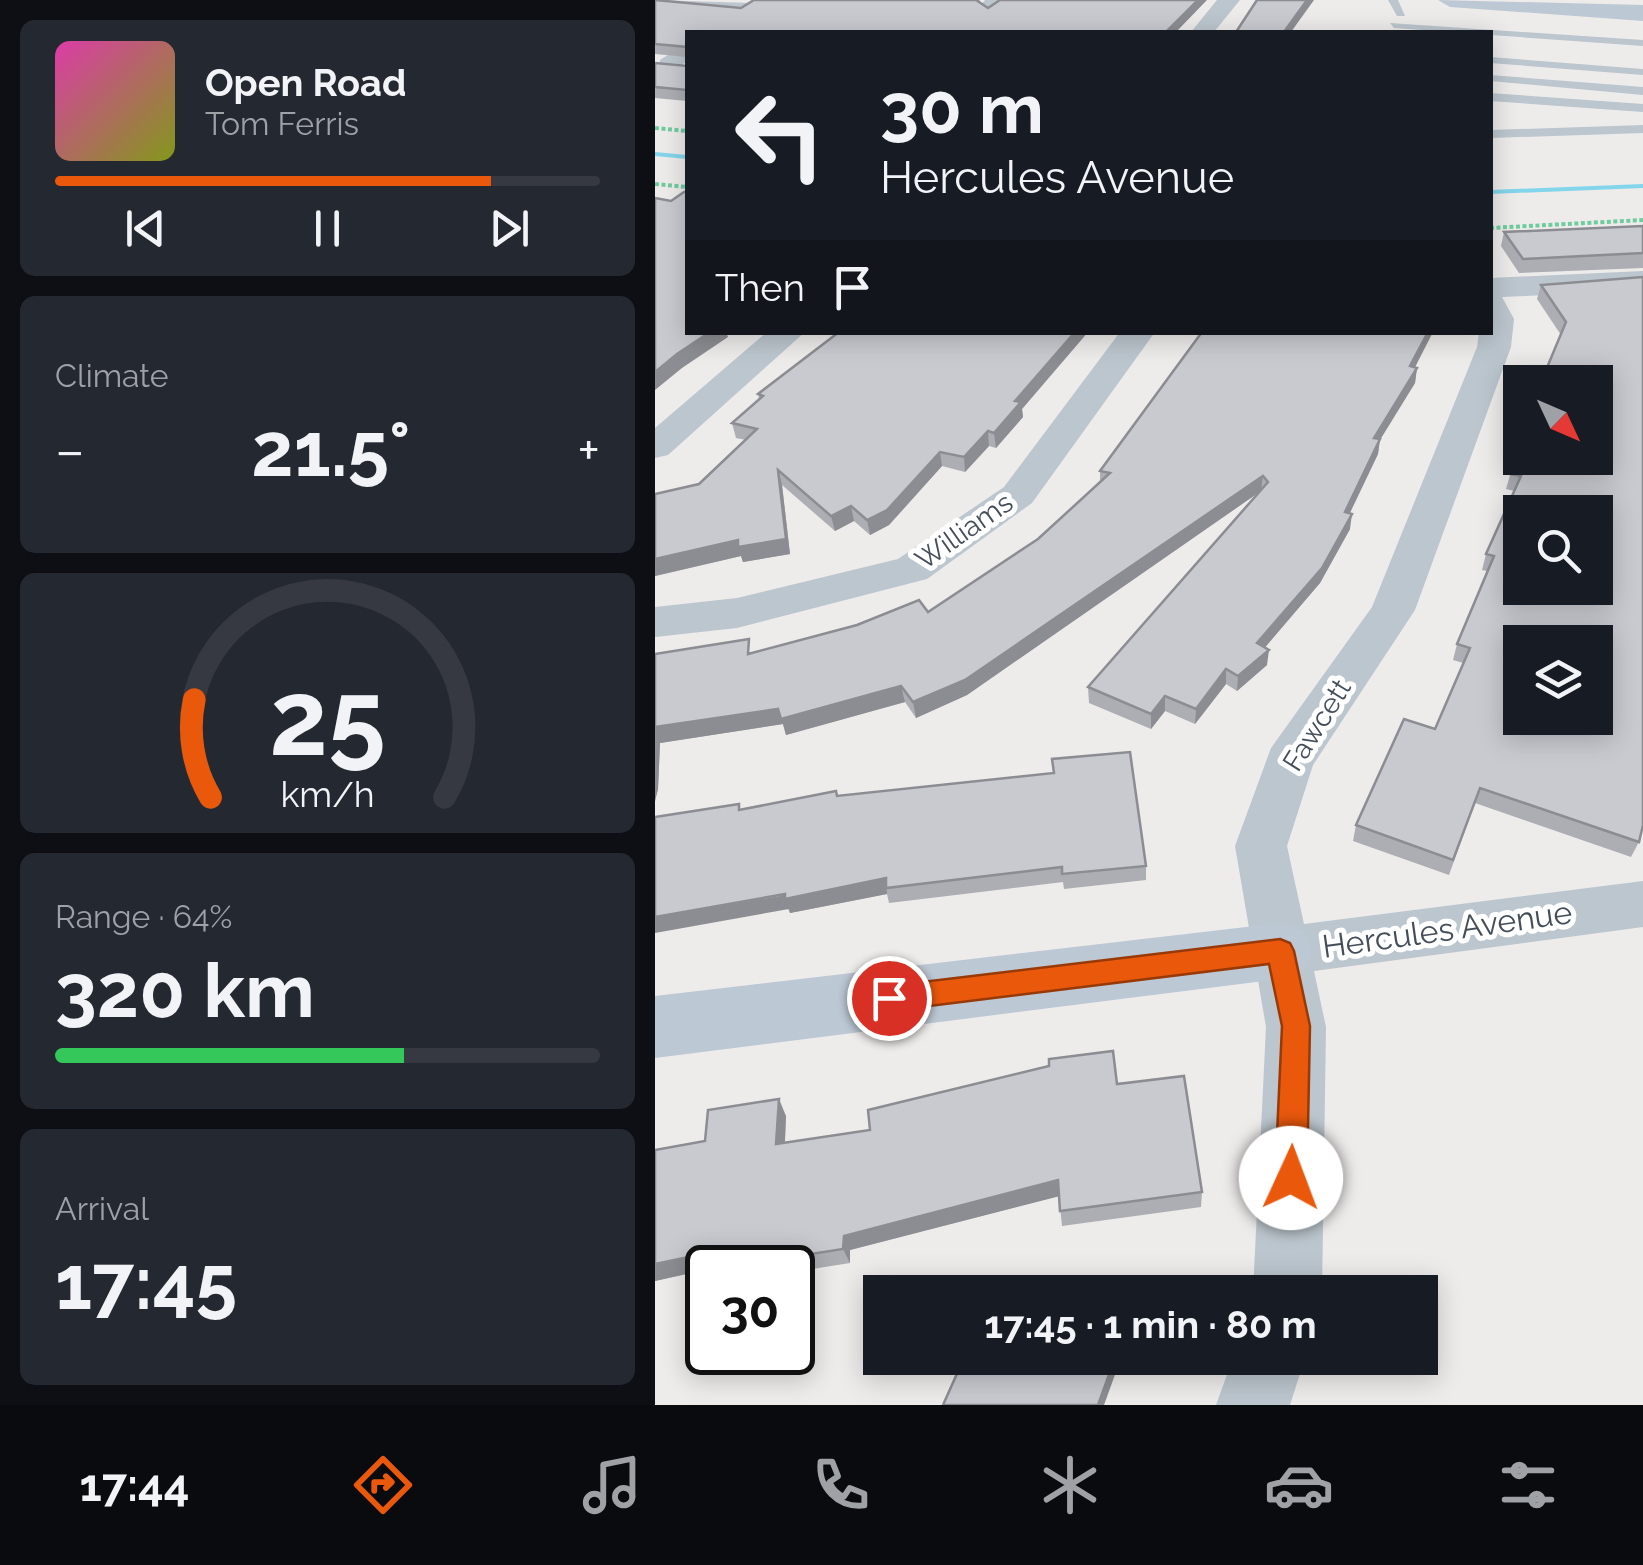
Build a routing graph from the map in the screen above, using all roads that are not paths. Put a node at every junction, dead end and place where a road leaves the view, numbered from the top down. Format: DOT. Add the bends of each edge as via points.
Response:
graph roads {
  1 [pos="655,0"];
  2 [pos="1229,0"];
  3 [pos="1393,0"];
  4 [pos="1449,0"];
  5 [pos="750,4"];
  6 [pos="1643,13"];
  7 [pos="1397,20"];
  8 [pos="1643,29"];
  9 [pos="714,30"];
  10 [pos="1204,30"];
  11 [pos="1384,30"];
  12 [pos="1643,43"];
  13 [pos="1493,46"];
  14 [pos="1643,58"];
  15 [pos="1493,60"];
  16 [pos="1643,72"];
  17 [pos="1493,78"];
  18 [pos="1643,90"];
  19 [pos="1493,97"];
  20 [pos="1643,108"];
  21 [pos="1493,119"];
  22 [pos="1643,129"];
  23 [pos="1593,131"];
  24 [pos="1493,134"];
  25 [pos="1643,281"];
  26 [pos="1493,288"];
  27 [pos="1493,310"];
  28 [pos="786,335"];
  29 [pos="1136,335"];
  30 [pos="655,447"];
  31 [pos="655,622"];
  32 [pos="1643,904"];
  33 [pos="1280,951"];
  34 [pos="655,1027"];
  35 [pos="1288,1275"];
  36 [pos="1263,1375"];
  37 [pos="1253,1405"];
  1 -- 5 [label="street"];
  2 -- 10 [label="street"];
  3 -- 7 [label="lane"];
  4 -- 6 [label="street"];
  5 -- 9 [label="street"];
  7 -- 8 [label="lane"];
  7 -- 11 [label="lane"];
  7 -- 12 [label="lane"];
  13 -- 14 [label="lane"];
  15 -- 16 [label="lane"];
  17 -- 18 [label="lane"];
  19 -- 20 [label="lane"];
  21 -- 23 [label="lane"];
  22 -- 23 [label="lane"];
  23 -- 24 [label="lane"];
  25 -- 26 [label="street"];
  27 -- 33 [label="street, Fawcett" via="1494,347 1393,610 1289,761 1266,829 1261,846"];
  28 -- 30 [label="street"];
  29 -- 31 [label="street, Williams" via="1018,495 912,568 737,613"];
  32 -- 33 [label="street, Hercules Avenue"];
  33 -- 34 [label="street, Hercules Avenue"];
  33 -- 35 [label="street, Fawcett" via="1296,1026"];
  36 -- 37 [label="street"];
}
